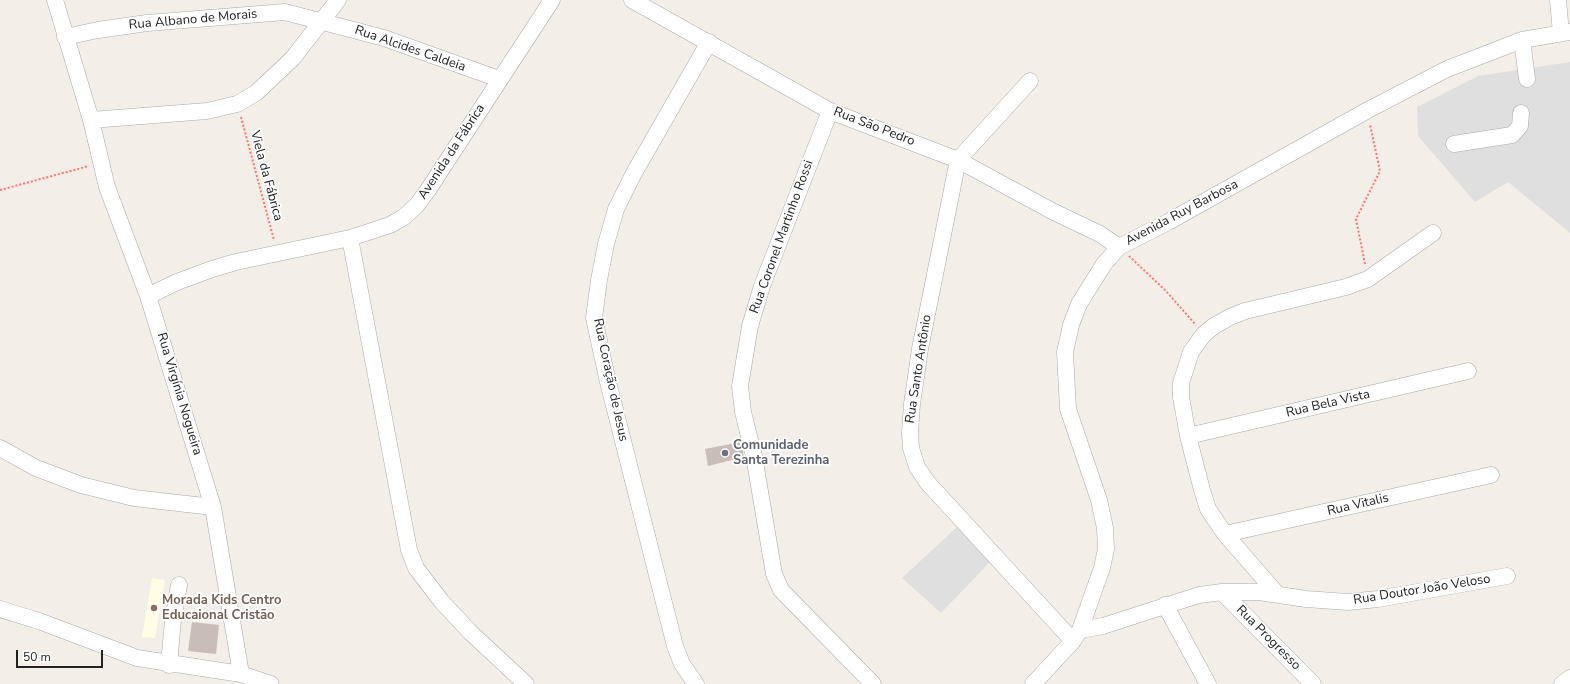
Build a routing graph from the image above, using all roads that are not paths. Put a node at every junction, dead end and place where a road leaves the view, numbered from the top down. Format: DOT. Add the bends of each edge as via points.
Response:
graph roads {
  1 [pos="55,0"];
  2 [pos="338,0"];
  3 [pos="552,0"];
  4 [pos="632,0"];
  5 [pos="1558,0"];
  6 [pos="321,22"];
  7 [pos="1566,33"];
  8 [pos="66,38"];
  9 [pos="1522,40"];
  10 [pos="709,42"];
  11 [pos="1526,78"];
  12 [pos="499,79"];
  13 [pos="1030,81"];
  14 [pos="830,111"];
  15 [pos="1521,113"];
  16 [pos="91,120"];
  17 [pos="1454,144"];
  18 [pos="958,160"];
  19 [pos="1433,233"];
  20 [pos="350,238"];
  21 [pos="1119,247"];
  22 [pos="148,296"];
  23 [pos="1468,371"];
  24 [pos="1188,436"];
  25 [pos="0,448"];
  26 [pos="1491,475"];
  27 [pos="213,507"];
  28 [pos="1225,534"];
  29 [pos="1507,576"];
  30 [pos="179,585"];
  31 [pos="1222,592"];
  32 [pos="1278,595"];
  33 [pos="1165,605"];
  34 [pos="0,610"];
  35 [pos="1076,636"];
  36 [pos="169,664"];
  37 [pos="241,674"];
  38 [pos="1570,678"];
  39 [pos="270,684"];
  40 [pos="526,684"];
  41 [pos="696,684"];
  42 [pos="873,684"];
  43 [pos="1033,684"];
  44 [pos="1208,684"];
  45 [pos="1313,684"];
  46 [pos="1562,684"];
  1 -- 8 [label="street, Rua Virgínia Nogueira"];
  2 -- 6 [label="street"];
  3 -- 12 [label="street, Avenida da Fábrica"];
  4 -- 10 [label="street, Rua São Pedro"];
  5 -- 7 [label="street"];
  6 -- 8 [label="street, Rua Albano de Morais" via="285,12 264,13 147,23 98,30"];
  6 -- 12 [label="street, Rua Alcides Caldeia" via="384,38"];
  6 -- 16 [label="street" via="293,58 274,77 256,93 237,104 207,111"];
  7 -- 9 [label="street, Avenida Ruy Barbosa"];
  8 -- 16 [label="street, Rua Virgínia Nogueira"];
  9 -- 11 [label="street"];
  9 -- 21 [label="street, Avenida Ruy Barbosa" via="1447,69"];
  10 -- 14 [label="street, Rua São Pedro"];
  10 -- 41 [label="street, Rua Coração de Jesus" via="634,172 616,209 598,280 594,318 675,646 682,664"];
  12 -- 20 [label="street, Avenida da Fábrica" via="417,205 390,225"];
  13 -- 18 [label="street"];
  14 -- 18 [label="street, Rua São Pedro"];
  14 -- 42 [label="street, Rua Coronel Martinho Rossi" via="762,286 750,326 740,386 742,412 754,456 774,574 781,590"];
  15 -- 17 [label="street" via="1520,126 1512,135"];
  16 -- 22 [label="street, Rua Virgínia Nogueira" via="107,187"];
  18 -- 21 [label="street, Rua São Pedro" via="1100,234"];
  18 -- 35 [label="street, Rua Santo Antônio" via="920,349 912,404 911,448 917,467 927,482"];
  19 -- 24 [label="street" via="1386,268 1346,288 1245,311 1214,326 1204,334 1191,352 1181,383 1183,414"];
  20 -- 22 [label="street, Avenida da Fábrica" via="236,262 177,282"];
  20 -- 40 [label="street" via="409,550 416,568 442,602"];
  21 -- 35 [label="street, Avenida Ruy Barbosa" via="1104,264 1079,304 1070,325 1065,352 1068,409 1092,479 1105,528 1106,549 1102,568"];
  22 -- 27 [label="street, Rua Virgínia Nogueira"];
  23 -- 24 [label="street, Rua Bela Vista"];
  24 -- 28 [label="street" via="1195,470 1208,509"];
  25 -- 27 [label="street" via="36,468 81,485 134,498"];
  26 -- 28 [label="street, Rua Vitalis"];
  27 -- 37 [label="street, Rua Virgínia Nogueira"];
  28 -- 32 [label="street"];
  29 -- 32 [label="street, Rua Doutor João Veloso" via="1348,602"];
  30 -- 36 [label="street"];
  31 -- 32 [label="street, Rua Doutor João Veloso"];
  31 -- 33 [label="street, Rua Doutor João Veloso" via="1199,595"];
  31 -- 45 [label="street, Rua Progresso"];
  33 -- 35 [label="street, Rua Doutor João Veloso"];
  33 -- 44 [label="street"];
  34 -- 36 [label="street" via="39,621 137,658"];
  35 -- 43 [label="street, Avenida Ruy Barbosa"];
  36 -- 37 [label="street"];
  37 -- 39 [label="street"];
  38 -- 46 [label="street"];
}
